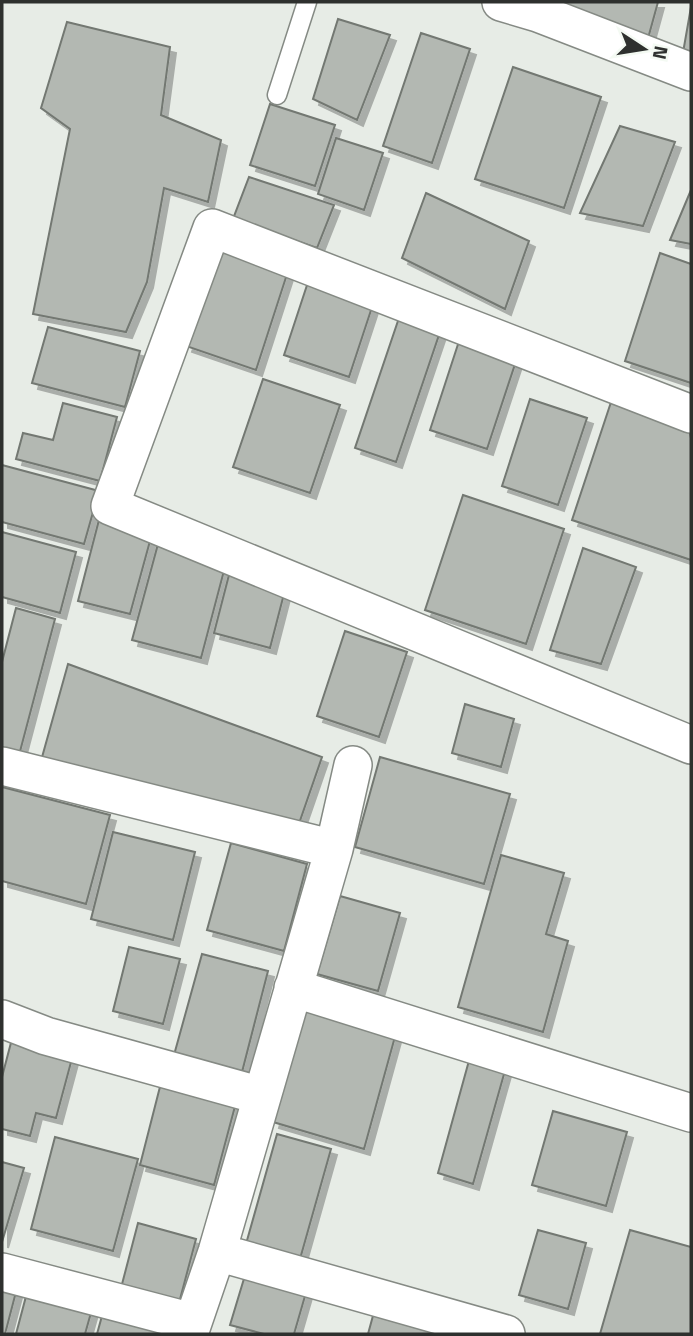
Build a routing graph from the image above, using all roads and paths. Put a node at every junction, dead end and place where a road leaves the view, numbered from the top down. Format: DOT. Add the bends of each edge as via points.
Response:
graph roads {
  1 [pos="307,2"];
  2 [pos="501,2"];
  3 [pos="539,8"];
  4 [pos="691,72"];
  5 [pos="277,95"];
  6 [pos="691,414"];
  7 [pos="691,745"];
  8 [pos="353,765"];
  9 [pos="2,766"];
  10 [pos="334,849"];
  11 [pos="293,988"];
  12 [pos="2,1019"];
  13 [pos="262,1096"];
  14 [pos="691,1113"];
  15 [pos="217,1252"];
  16 [pos="2,1272"];
  17 [pos="191,1328"];
  18 [pos="506,1334"];
  1 -- 5 [label="lane"];
  2 -- 3 [label="street"];
  3 -- 4 [label="street"];
  6 -- 7 [label="street" via="212,228 110,506"];
  8 -- 10 [label="street"];
  9 -- 10 [label="street"];
  10 -- 11 [label="street"];
  11 -- 13 [label="street"];
  11 -- 14 [label="street"];
  12 -- 13 [label="street" via="46,1036"];
  13 -- 15 [label="street"];
  15 -- 17 [label="street"];
  15 -- 18 [label="street"];
  16 -- 17 [label="street"];
}
